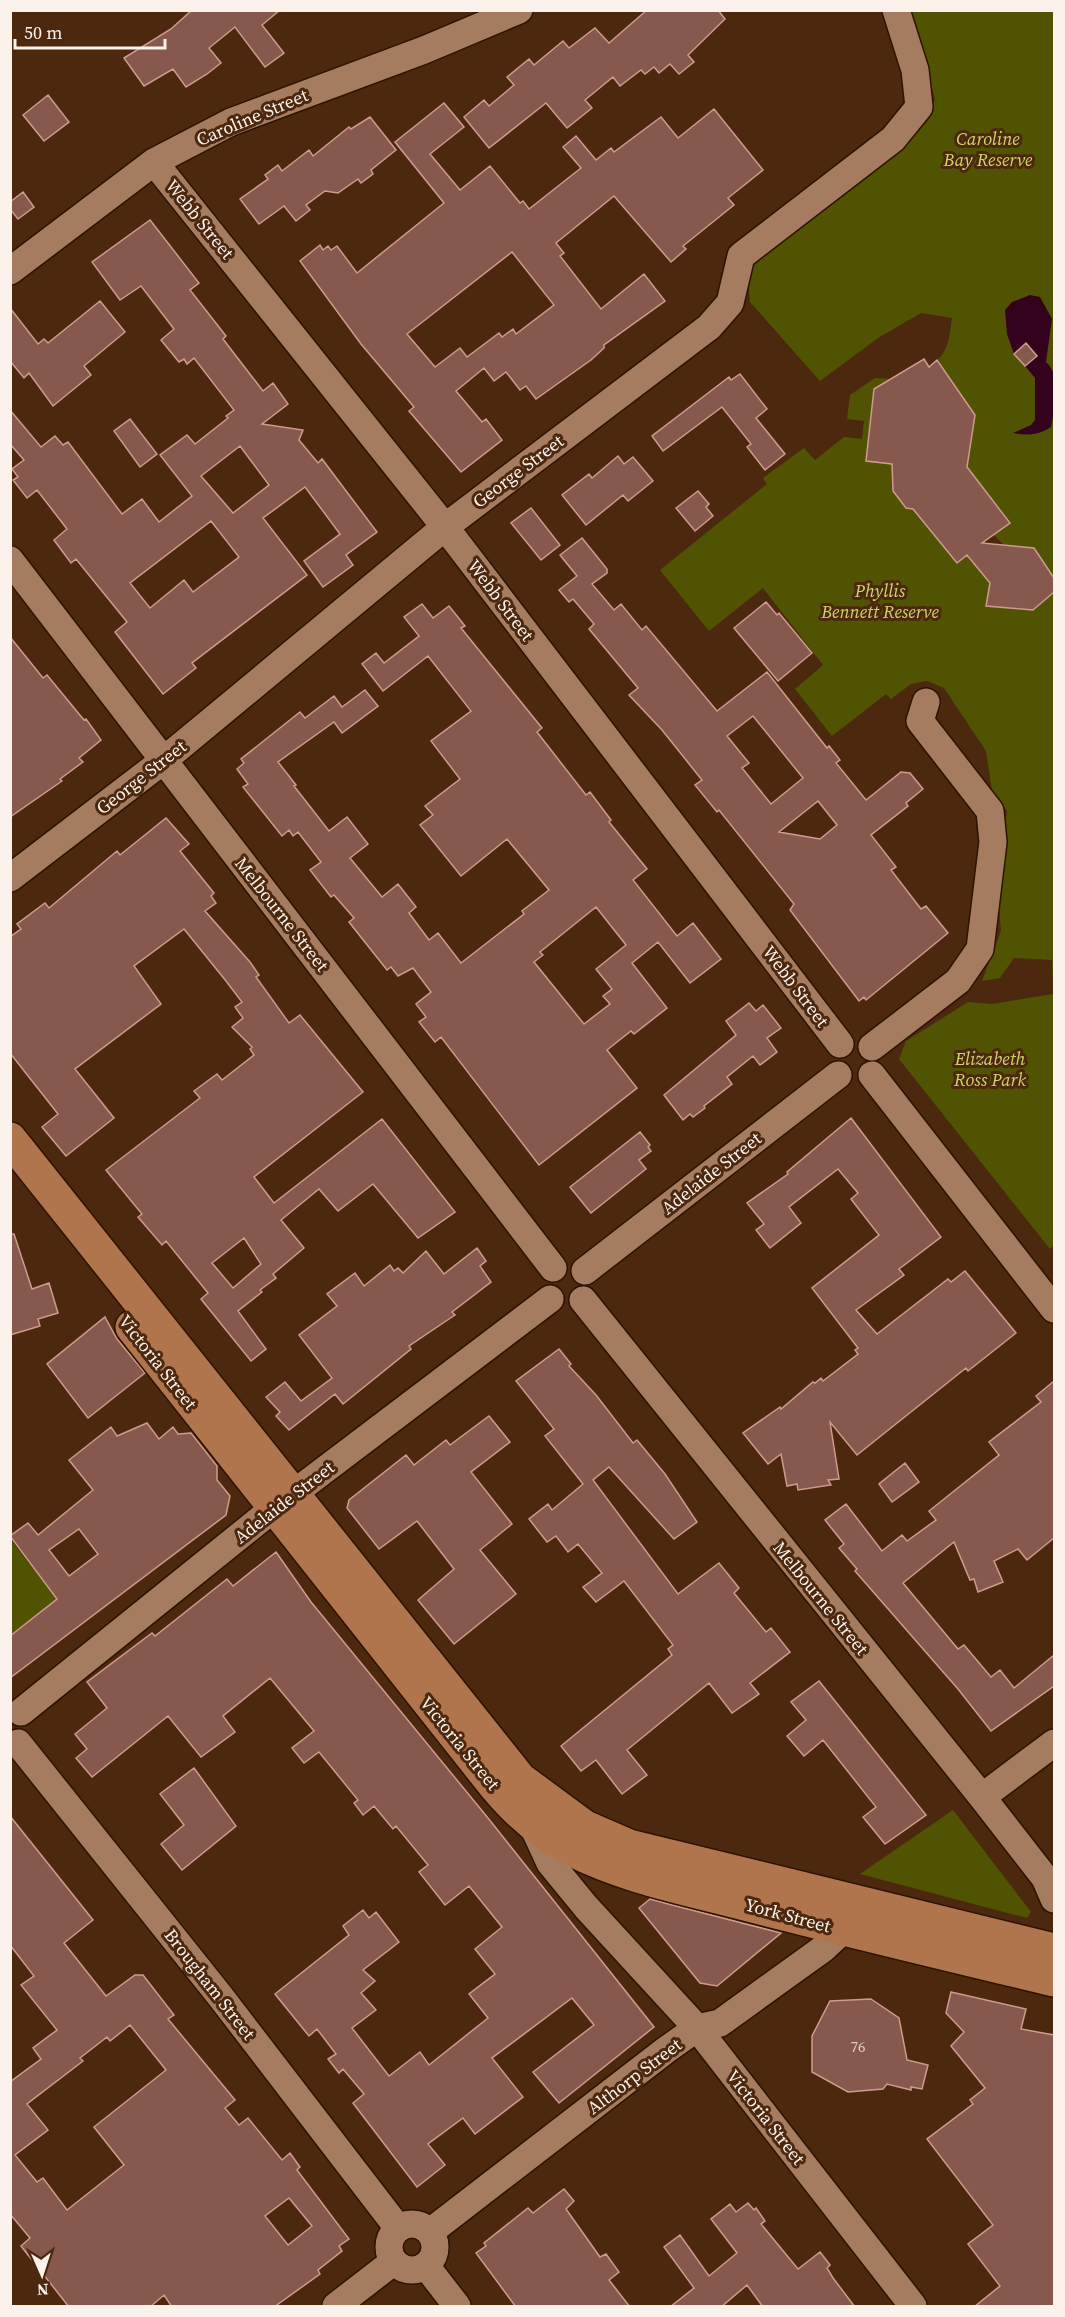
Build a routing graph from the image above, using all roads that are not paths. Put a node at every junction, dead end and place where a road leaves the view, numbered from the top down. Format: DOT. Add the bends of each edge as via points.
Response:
graph roads {
  1 [pos="519,10"];
  2 [pos="896,10"];
  3 [pos="154,162"];
  4 [pos="10,272"];
  5 [pos="445,527"];
  6 [pos="10,560"];
  7 [pos="926,702"];
  8 [pos="164,760"];
  9 [pos="10,878"];
  10 [pos="840,1044"];
  11 [pos="872,1047"];
  12 [pos="838,1075"];
  13 [pos="872,1075"];
  14 [pos="10,1139"];
  15 [pos="10,1173"];
  16 [pos="554,1268"];
  17 [pos="585,1271"];
  18 [pos="550,1299"];
  19 [pos="583,1300"];
  20 [pos="1054,1309"];
  21 [pos="283,1502"];
  22 [pos="16,1708"];
  23 [pos="1054,1743"];
  24 [pos="14,1745"];
  25 [pos="982,1797"];
  26 [pos="541,1814"];
  27 [pos="1054,1899"];
  28 [pos="843,1930"];
  29 [pos="1054,1950"];
  30 [pos="1054,1980"];
  31 [pos="698,2028"];
  32 [pos="398,2228"];
  33 [pos="430,2232"];
  34 [pos="393,2262"];
  35 [pos="426,2266"];
  36 [pos="336,2307"];
  37 [pos="457,2307"];
  38 [pos="913,2307"];
  1 -- 3 [label="street, Caroline Street" via="231,122"];
  2 -- 5 [label="street, George Street" via="915,70 918,107 893,139 741,256 730,303 709,327"];
  3 -- 4 [label="street, Caroline Street"];
  3 -- 5 [label="street, Webb Street"];
  5 -- 8 [label="street, George Street"];
  5 -- 10 [label="street, Webb Street"];
  6 -- 8 [label="street, Melbourne Street"];
  7 -- 11 [label="street" via="920,721 990,811 993,842 980,949 958,981"];
  8 -- 9 [label="street, George Street"];
  8 -- 16 [label="street, Melbourne Street"];
  10 -- 11 [label="street" via="853,1039"];
  10 -- 12 [label="street" via="833,1056"];
  11 -- 13 [label="street" via="877,1061"];
  12 -- 13 [label="street" via="855,1083"];
  12 -- 17 [label="street, Adelaide Street"];
  13 -- 20 [label="street"];
  14 -- 21 [label="highway, Victoria Street"];
  15 -- 21 [label="highway, Victoria Street"];
  16 -- 17 [label="street" via="566,1263"];
  16 -- 18 [label="street" via="545,1286"];
  17 -- 19 [label="street" via="589,1289"];
  18 -- 19 [label="street" via="570,1307"];
  18 -- 21 [label="street, Adelaide Street"];
  19 -- 25 [label="street, Melbourne Street"];
  21 -- 22 [label="street, Adelaide Street"];
  21 -- 26 [label="highway, Victoria Street" via="502,1796"];
  22 -- 24 [label="street" via="25,1718 25,1732"];
  23 -- 25 [label="street"];
  24 -- 32 [label="street, Brougham Street" via="220,1996"];
  25 -- 27 [label="street, Melbourne Street" via="1045,1878"];
  26 -- 28 [label="highway, York Street" via="572,1850 616,1868"];
  26 -- 29 [label="highway, York Street" via="629,1846"];
  26 -- 31 [label="street, Victoria Street" via="550,1863"];
  28 -- 30 [label="highway, York Street"];
  28 -- 31 [label="street, Althorp Street" via="720,2023"];
  31 -- 33 [label="street, Althorp Street"];
  31 -- 38 [label="street, Victoria Street"];
  32 -- 33 [label="street" via="418,2225"];
  32 -- 34 [label="street" via="389,2240"];
  33 -- 35 [label="street" via="435,2246"];
  34 -- 35 [label="street" via="405,2270"];
  34 -- 36 [label="street"];
  35 -- 37 [label="street"];
}
